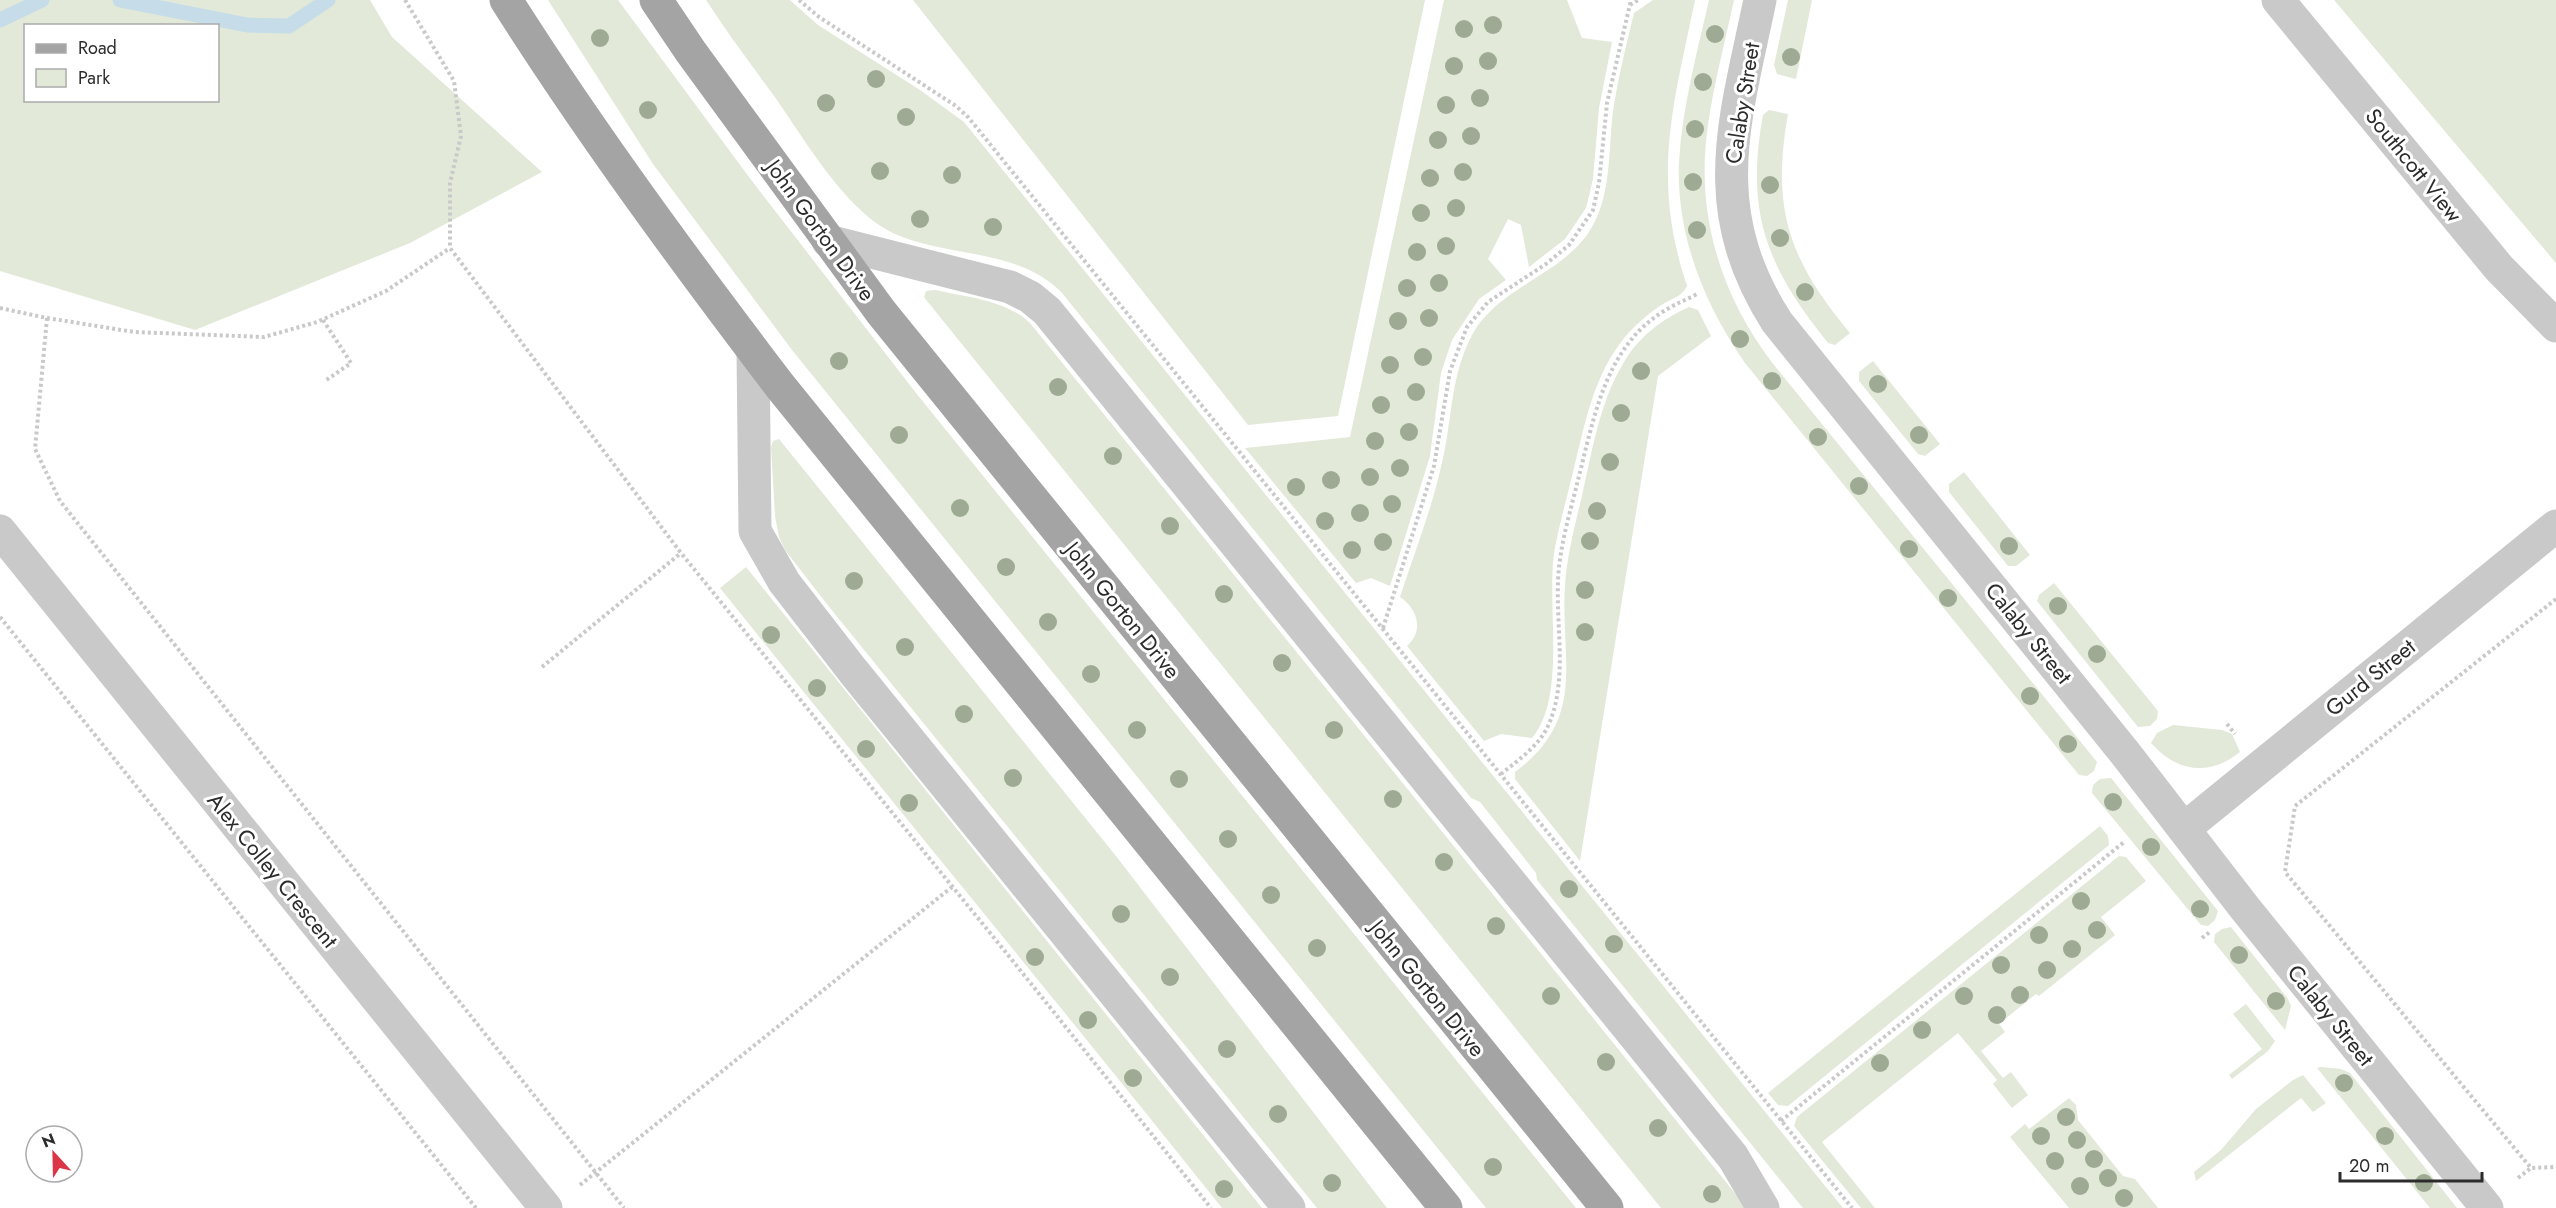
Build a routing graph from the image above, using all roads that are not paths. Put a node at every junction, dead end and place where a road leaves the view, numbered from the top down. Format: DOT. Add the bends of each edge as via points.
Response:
graph roads {
  1 [pos="506,0"];
  2 [pos="656,0"];
  3 [pos="1760,0"];
  4 [pos="2278,0"];
  5 [pos="828,240"];
  6 [pos="2556,326"];
  7 [pos="753,351"];
  8 [pos="2556,526"];
  9 [pos="0,531"];
  10 [pos="2185,828"];
  11 [pos="546,1208"];
  12 [pos="1289,1208"];
  13 [pos="1446,1208"];
  14 [pos="1606,1208"];
  15 [pos="1763,1208"];
  16 [pos="2487,1208"];
  1 -- 7 [label="main road" via="561,87"];
  2 -- 5 [label="main road, John Gorton Drive"];
  3 -- 10 [label="street, Calaby Street" via="1734,129 1731,193 1743,254 1764,301"];
  4 -- 6 [label="street, Southcott View" via="2492,260"];
  5 -- 14 [label="main road, John Gorton Drive" via="880,312"];
  5 -- 15 [label="street" via="1010,287 1047,311 1733,1157"];
  7 -- 12 [label="street" via="755,531 783,582"];
  7 -- 13 [label="main road"];
  8 -- 10 [label="street, Gurd Street"];
  9 -- 11 [label="street, Alex Colley Crescent"];
  10 -- 16 [label="street, Calaby Street"];
}
